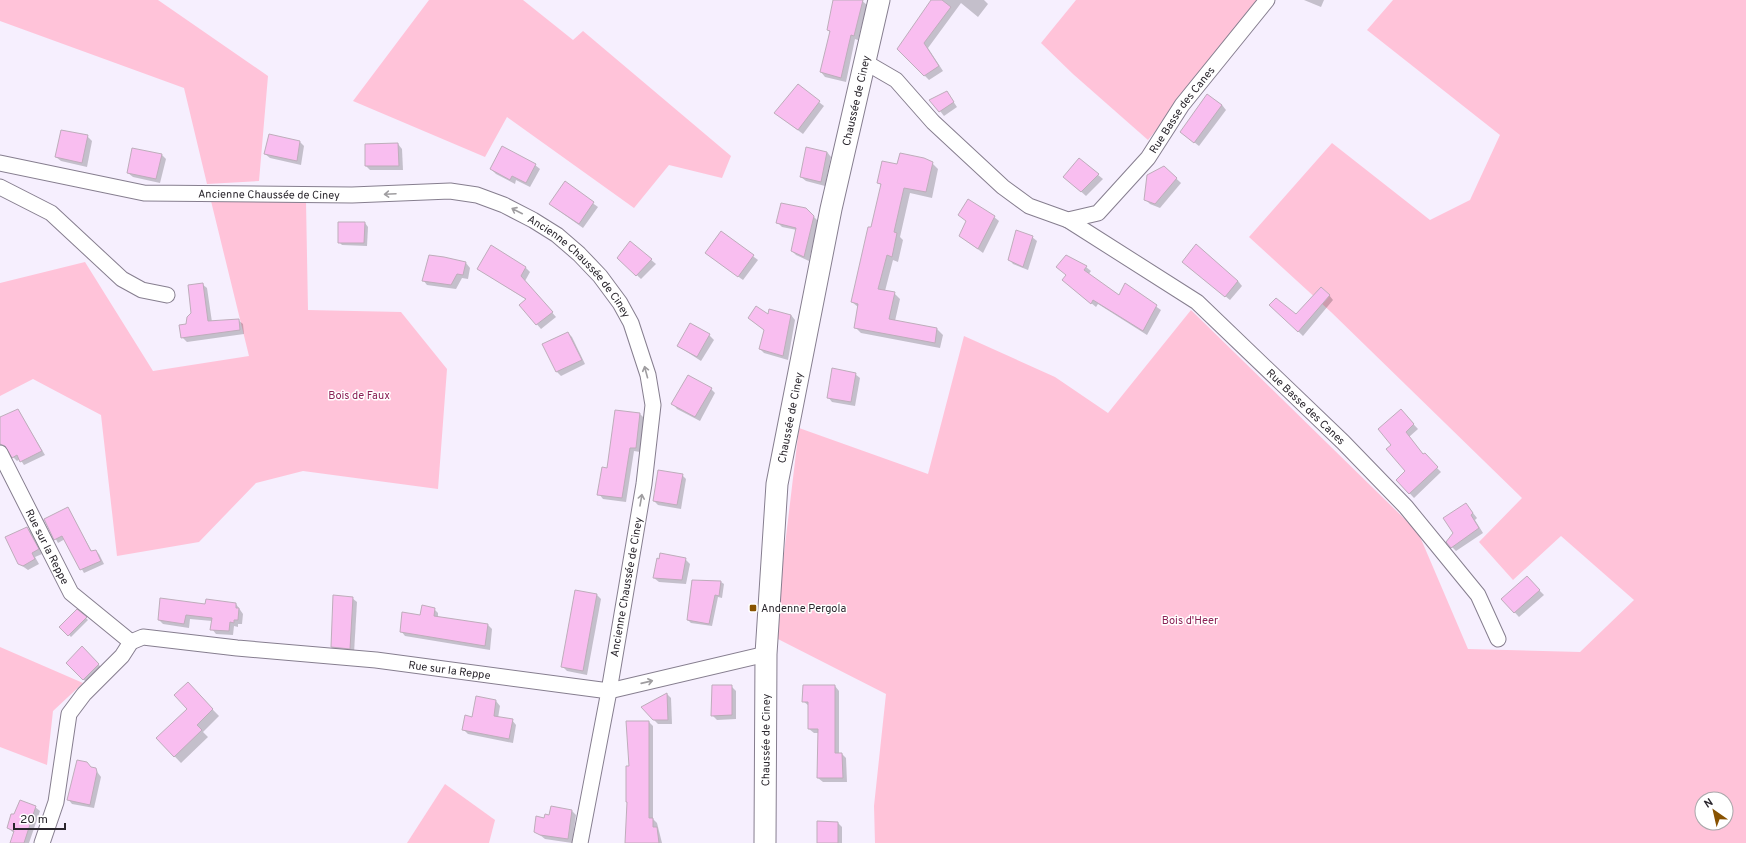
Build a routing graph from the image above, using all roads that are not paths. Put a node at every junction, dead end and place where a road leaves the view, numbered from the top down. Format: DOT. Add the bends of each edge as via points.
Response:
graph roads {
  1 [pos="879,0"];
  2 [pos="1267,0"];
  3 [pos="865,62"];
  4 [pos="0,163"];
  5 [pos="0,187"];
  6 [pos="1068,220"];
  7 [pos="167,295"];
  8 [pos="0,453"];
  9 [pos="1498,639"];
  10 [pos="131,642"];
  11 [pos="766,654"];
  12 [pos="609,691"];
  13 [pos="42,843"];
  14 [pos="580,843"];
  15 [pos="765,843"];
  1 -- 3 [label="main road, Chaussée de Ciney"];
  2 -- 6 [label="street, Rue Basse des Canes" via="1182,105 1148,158 1098,214"];
  3 -- 6 [label="street, Rue Basse des Canes" via="896,80 933,122 1003,187 1029,206"];
  3 -- 11 [label="main road, Chaussée de Ciney" via="831,209 777,484"];
  12 -- 4 [label="street, Ancienne Chaussée de Ciney, one-way" via="644,484 653,405 648,375 631,323 620,303 579,254 557,235 533,220 477,194 450,191 352,195 144,193"];
  5 -- 7 [label="street" via="51,213 122,279 142,290"];
  6 -- 9 [label="street, Rue Basse des Canes" via="1197,302 1343,442 1406,507 1478,595"];
  8 -- 10 [label="street, Rue sur la Reppe" via="71,593"];
  10 -- 12 [label="street, Rue sur la Reppe" via="143,637 376,660"];
  10 -- 13 [label="street" via="122,656 84,694 69,714 56,802"];
  12 -- 11 [label="street, Rue sur la Reppe, one-way"];
  11 -- 15 [label="main road, Chaussée de Ciney"];
  12 -- 14 [label="street, Ancienne Chaussée de Ciney"];
}
